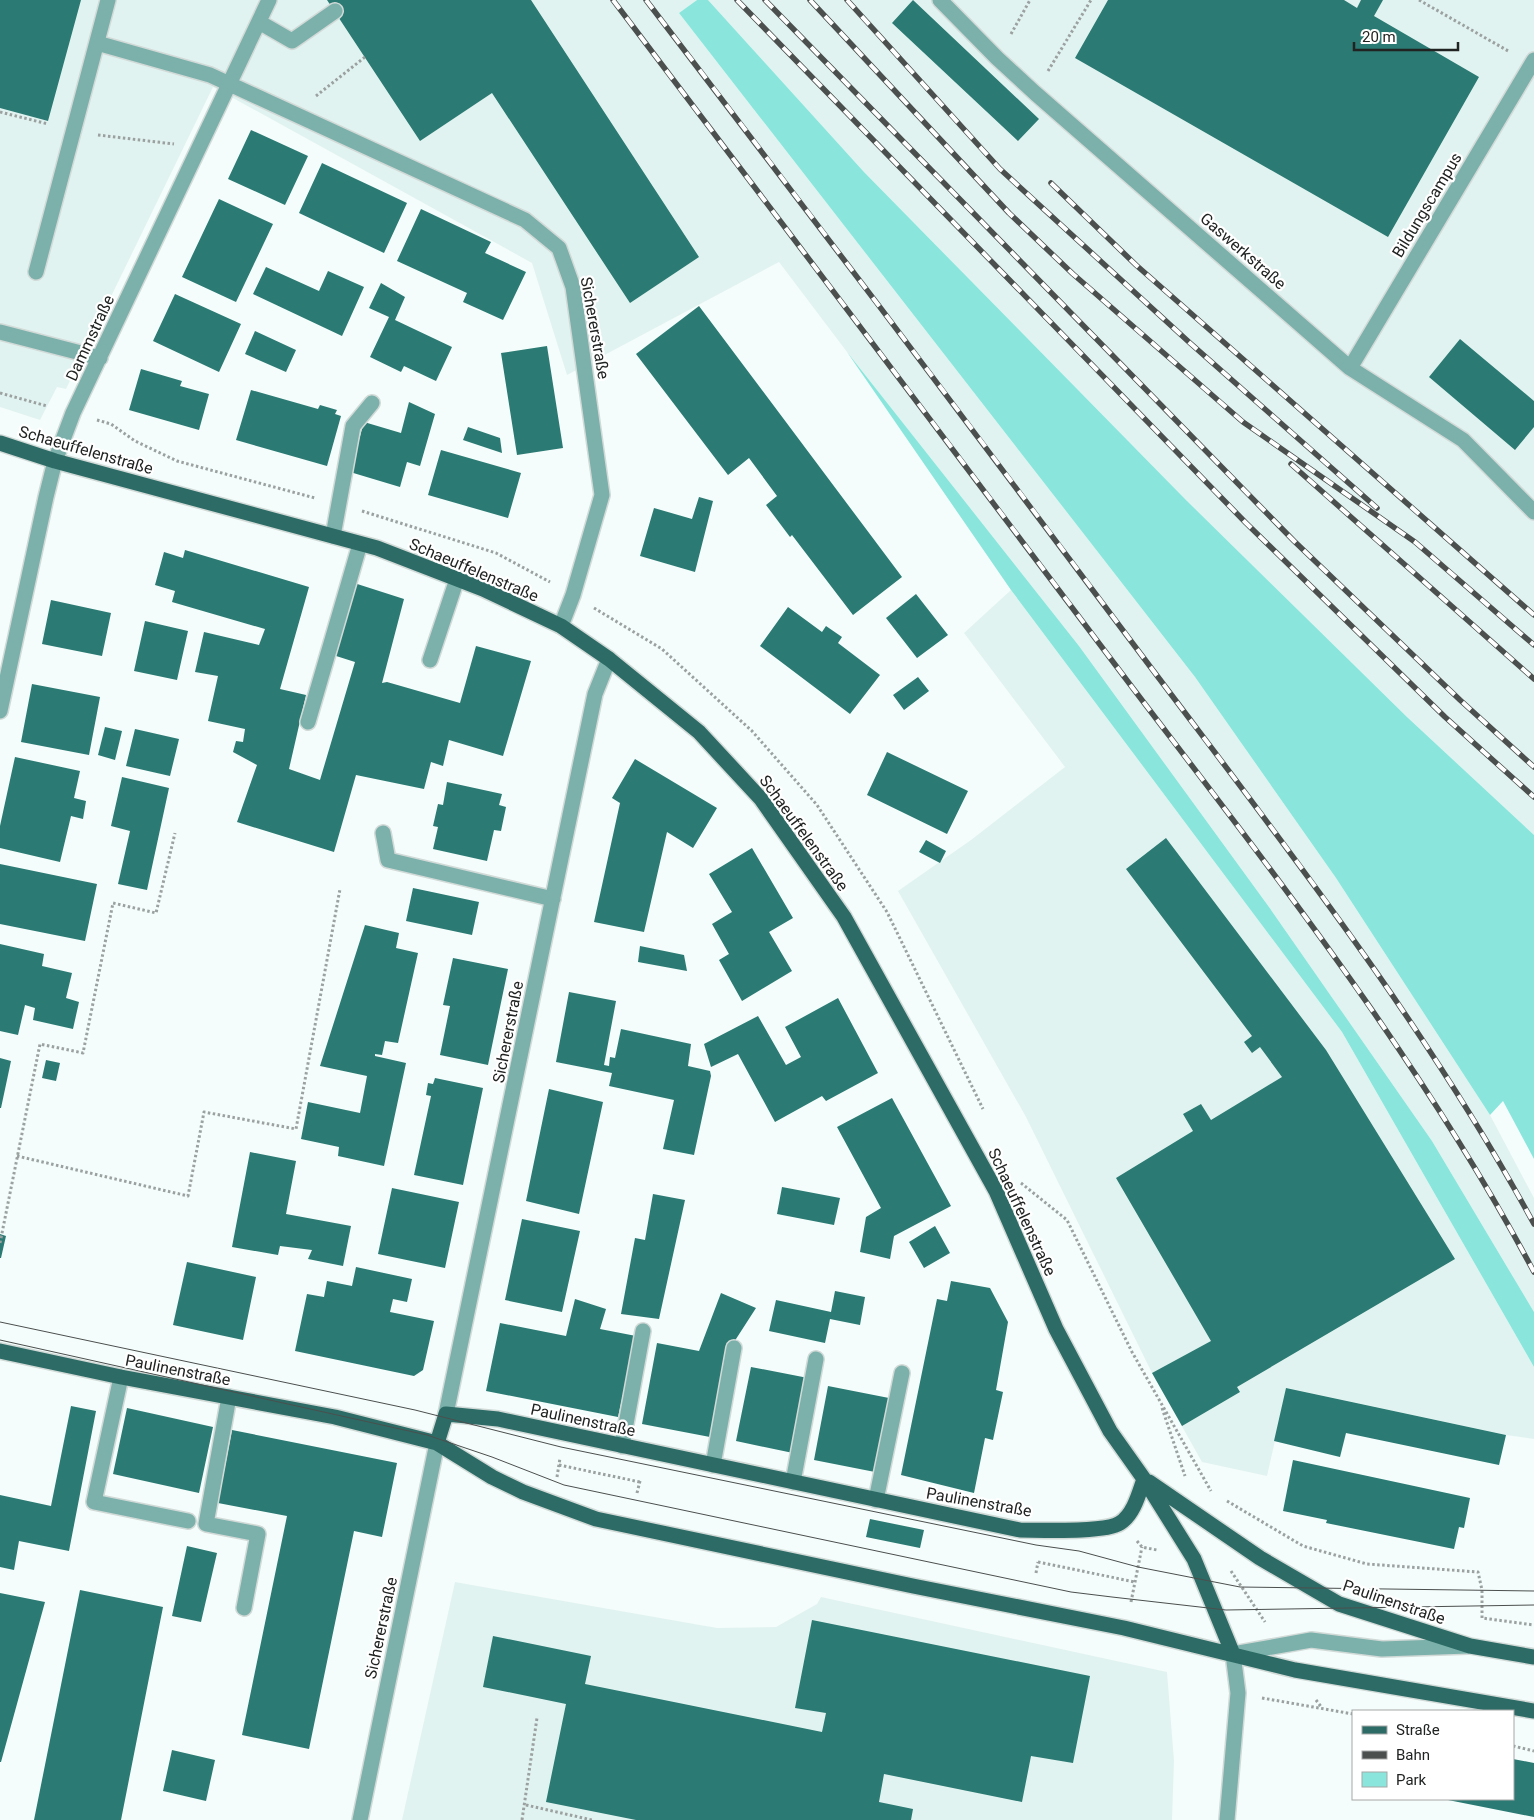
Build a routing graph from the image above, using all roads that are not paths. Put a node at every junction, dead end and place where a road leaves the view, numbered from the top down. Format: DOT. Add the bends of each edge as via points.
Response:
graph roads {
  1 [pos="108,0"];
  2 [pos="269,0"];
  3 [pos="940,0"];
  4 [pos="335,11"];
  5 [pos="259,22"];
  6 [pos="97,43"];
  7 [pos="1533,62"];
  8 [pos="230,86"];
  9 [pos="36,272"];
  10 [pos="0,332"];
  11 [pos="100,358"];
  12 [pos="1350,368"];
  13 [pos="372,403"];
  14 [pos="0,443"];
  15 [pos="55,461"];
  16 [pos="1534,512"];
  17 [pos="333,536"];
  18 [pos="360,544"];
  19 [pos="457,579"];
  20 [pos="560,626"];
  21 [pos="609,659"];
  22 [pos="430,660"];
  23 [pos="0,710"];
  24 [pos="308,722"];
  25 [pos="383,833"];
  26 [pos="553,899"];
  27 [pos="643,1331"];
  28 [pos="734,1348"];
  29 [pos="0,1351"];
  30 [pos="816,1359"];
  31 [pos="902,1373"];
  32 [pos="121,1377"];
  33 [pos="229,1397"];
  34 [pos="446,1414"];
  35 [pos="437,1443"];
  36 [pos="622,1446"];
  37 [pos="713,1465"];
  38 [pos="1144,1479"];
  39 [pos="793,1482"];
  40 [pos="876,1500"];
  41 [pos="188,1521"];
  42 [pos="244,1608"];
  43 [pos="1470,1646"];
  44 [pos="1233,1654"];
  45 [pos="1534,1657"];
  46 [pos="1534,1711"];
  47 [pos="360,1820"];
  48 [pos="1227,1820"];
  1 -- 6 [label="street"];
  2 -- 5 [label="street, Dammstraße"];
  3 -- 12 [label="street, Gaswerkstraße" via="1035,93"];
  4 -- 5 [label="street" via="292,41"];
  5 -- 8 [label="street, Dammstraße"];
  6 -- 8 [label="street, Sichererstraße" via="210,75"];
  6 -- 9 [label="street"];
  7 -- 12 [label="street, Bildungscampus"];
  8 -- 11 [label="street, Dammstraße"];
  8 -- 20 [label="street, Sichererstraße" via="524,220 559,248 573,287 602,495"];
  10 -- 11 [label="street"];
  11 -- 15 [label="street, Dammstraße" via="73,413"];
  12 -- 16 [label="street, Gaswerkstraße" via="1463,440"];
  13 -- 17 [label="street" via="353,426"];
  14 -- 15 [label="main road, Schaeuffelenstraße"];
  15 -- 17 [label="main road, Schaeuffelenstraße"];
  15 -- 23 [label="street, Dammstraße"];
  17 -- 18 [label="main road, Schaeuffelenstraße"];
  18 -- 19 [label="main road, Schaeuffelenstraße"];
  18 -- 24 [label="street"];
  19 -- 20 [label="main road, Schaeuffelenstraße"];
  19 -- 22 [label="street"];
  20 -- 21 [label="main road, Schaeuffelenstraße"];
  21 -- 26 [label="street, Sichererstraße" via="595,694"];
  21 -- 38 [label="main road, Schaeuffelenstraße" via="699,732 761,799 844,917 998,1196 1056,1329 1110,1431"];
  25 -- 26 [label="street" via="388,860"];
  26 -- 34 [label="street, Sichererstraße"];
  27 -- 36 [label="street"];
  28 -- 37 [label="street"];
  29 -- 32 [label="main road, Paulinenstraße"];
  30 -- 39 [label="street"];
  31 -- 40 [label="street"];
  32 -- 33 [label="main road, Paulinenstraße"];
  32 -- 41 [label="street" via="94,1502"];
  33 -- 35 [label="main road, Paulinenstraße" via="335,1417"];
  33 -- 42 [label="street" via="206,1524 258,1534"];
  34 -- 35 [label="main road"];
  34 -- 36 [label="main road, Paulinenstraße" via="498,1419"];
  35 -- 44 [label="main road, Paulinenstraße" via="492,1477 552,1504 605,1521 1124,1628"];
  35 -- 47 [label="street, Sichererstraße"];
  36 -- 37 [label="main road, Paulinenstraße"];
  37 -- 39 [label="main road, Paulinenstraße"];
  38 -- 40 [label="main road, Paulinenstraße" via="1135,1504 1121,1523 1091,1528 1020,1530"];
  38 -- 43 [label="main road, Paulinenstraße" via="1260,1558 1339,1604"];
  38 -- 44 [label="main road, Schaeuffelenstraße" via="1194,1559"];
  39 -- 40 [label="main road, Paulinenstraße"];
  43 -- 44 [label="street" via="1382,1649 1311,1640"];
  43 -- 45 [label="main road, Paulinenstraße"];
  44 -- 46 [label="main road, Paulinenstraße" via="1295,1670"];
  44 -- 48 [label="street" via="1238,1693"];
}
